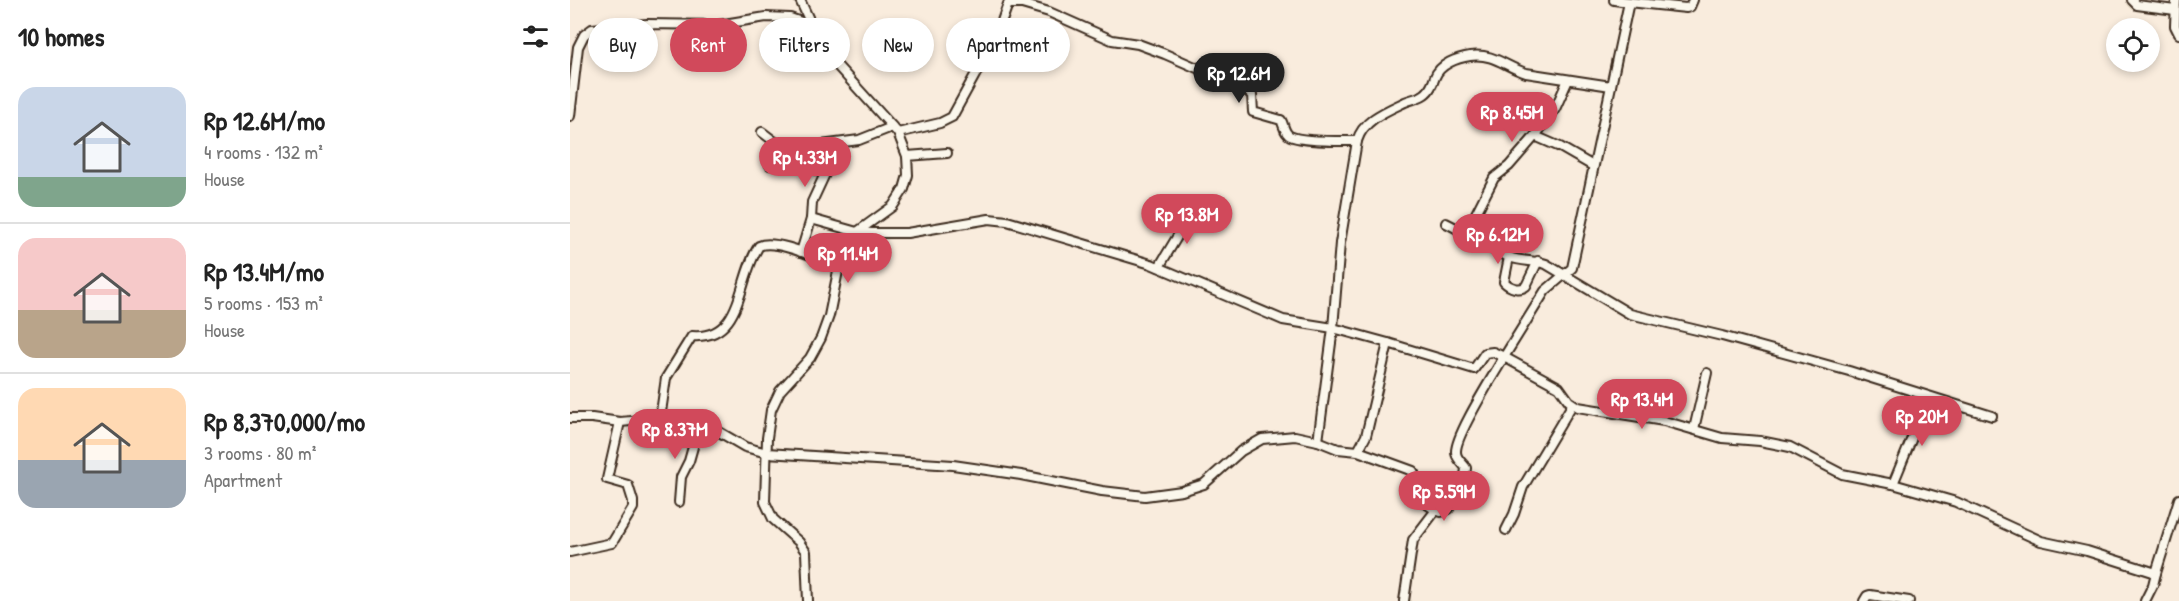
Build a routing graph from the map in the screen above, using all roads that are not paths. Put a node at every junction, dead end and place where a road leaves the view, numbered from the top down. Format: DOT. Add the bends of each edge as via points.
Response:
graph roads {
  1 [pos="800,0"];
  2 [pos="1614,0"];
  3 [pos="1694,0"];
  4 [pos="2132,0"];
  5 [pos="2176,0"];
  6 [pos="1007,2"];
  7 [pos="1629,2"];
  8 [pos="2175,10"];
  9 [pos="759,18"];
  10 [pos="760,18"];
  11 [pos="790,18"];
  12 [pos="807,18"];
  13 [pos="2179,34"];
  14 [pos="843,72"];
  15 [pos="1568,80"];
  16 [pos="1611,86"];
  17 [pos="570,116"];
  18 [pos="895,130"];
  19 [pos="762,132"];
  20 [pos="1535,136"];
  21 [pos="1357,141"];
  22 [pos="779,145"];
  23 [pos="947,153"];
  24 [pos="801,156"];
  25 [pos="907,156"];
  26 [pos="770,165"];
  27 [pos="1593,166"];
  28 [pos="1189,213"];
  29 [pos="812,219"];
  30 [pos="1446,223"];
  31 [pos="857,232"];
  32 [pos="1466,233"];
  33 [pos="801,252"];
  34 [pos="1509,257"];
  35 [pos="1538,261"];
  36 [pos="839,266"];
  37 [pos="1159,267"];
  38 [pos="1565,275"];
  39 [pos="1333,328"];
  40 [pos="1388,343"];
  41 [pos="1504,357"];
  42 [pos="1707,372"];
  43 [pos="1572,405"];
  44 [pos="1992,417"];
  45 [pos="570,418"];
  46 [pos="660,419"];
  47 [pos="1902,420"];
  48 [pos="620,422"];
  49 [pos="700,422"];
  50 [pos="1694,429"];
  51 [pos="1318,441"];
  52 [pos="1358,451"];
  53 [pos="767,453"];
  54 [pos="1893,484"];
  55 [pos="2179,499"];
  56 [pos="679,502"];
  57 [pos="1436,510"];
  58 [pos="1506,530"];
  59 [pos="570,552"];
  60 [pos="2156,573"];
  61 [pos="808,601"];
  62 [pos="1404,601"];
  63 [pos="1864,601"];
  64 [pos="1909,601"];
  65 [pos="2145,601"];
  1 -- 12 [label="street"];
  2 -- 7 [label="street"];
  3 -- 7 [label="street" via="1690,7 1682,8"];
  4 -- 8 [label="street" via="2137,5"];
  5 -- 8 [label="street"];
  6 -- 18 [label="street" via="997,35 952,117 940,123"];
  6 -- 21 [label="street" via="1049,12 1112,40 1138,44 1243,88 1252,95 1253,112 1281,120 1289,136"];
  7 -- 16 [label="street"];
  8 -- 13 [label="street"];
  9 -- 17 [label="street" via="718,25 647,24 592,29 579,47"];
  10 -- 11 [label="street"];
  14 -- 18 [label="street"];
  15 -- 16 [label="street"];
  15 -- 20 [label="street"];
  15 -- 21 [label="street" via="1513,69 1494,57 1464,57 1438,70 1427,93 1370,121"];
  16 -- 27 [label="street"];
  18 -- 24 [label="street" via="818,146"];
  18 -- 25 [label="street"];
  19 -- 22 [label="street"];
  20 -- 27 [label="street"];
  20 -- 32 [label="street" via="1494,178"];
  21 -- 39 [label="street" via="1340,243"];
  22 -- 24 [label="street"];
  22 -- 26 [label="street"];
  23 -- 25 [label="street"];
  24 -- 29 [label="street" via="809,167 825,172 812,202"];
  25 -- 31 [label="street" via="907,181 900,196"];
  27 -- 38 [label="street" via="1572,268"];
  28 -- 37 [label="street"];
  29 -- 31 [label="street"];
  29 -- 33 [label="street"];
  30 -- 32 [label="street"];
  31 -- 36 [label="street"];
  31 -- 37 [label="street" via="907,233 1001,220"];
  32 -- 34 [label="street"];
  33 -- 36 [label="street"];
  33 -- 46 [label="street" via="770,244 759,246 729,322 707,336 692,336 683,348 665,382"];
  34 -- 35 [label="street" via="1530,263"];
  34 -- 35 [label="street" via="1504,282 1520,288 1526,286"];
  35 -- 38 [label="street"];
  36 -- 53 [label="street" via="822,338 810,358 780,391 771,410"];
  37 -- 39 [label="street" via="1272,316"];
  38 -- 41 [label="street" via="1545,291"];
  38 -- 44 [label="street" via="1630,314 1849,371"];
  39 -- 40 [label="street"];
  39 -- 51 [label="street"];
  40 -- 41 [label="street" via="1474,369 1487,352"];
  40 -- 52 [label="street" via="1368,428"];
  41 -- 43 [label="street" via="1559,387"];
  41 -- 57 [label="street" via="1457,446 1456,454 1466,468 1462,484 1449,509"];
  42 -- 50 [label="street"];
  43 -- 50 [label="street"];
  43 -- 58 [label="street" via="1523,487"];
  45 -- 48 [label="street"];
  46 -- 48 [label="street"];
  46 -- 49 [label="street"];
  47 -- 54 [label="street" via="1914,433"];
  48 -- 59 [label="street" via="607,479 628,486 633,508 612,543"];
  49 -- 53 [label="street" via="740,445"];
  49 -- 56 [label="street" via="681,477"];
  50 -- 54 [label="street" via="1722,438 1790,447 1842,474"];
  51 -- 52 [label="street"];
  51 -- 53 [label="street" via="1294,436 1262,439 1241,451 1204,484 1145,496 953,465"];
  52 -- 57 [label="street" via="1413,471 1416,497"];
  53 -- 61 [label="street" via="765,502 773,519 806,552"];
  54 -- 60 [label="street" via="1956,502 2041,541"];
  55 -- 60 [label="street"];
  57 -- 62 [label="street" via="1413,540"];
  60 -- 65 [label="street"];
  63 -- 64 [label="street" via="1870,595"];
}
